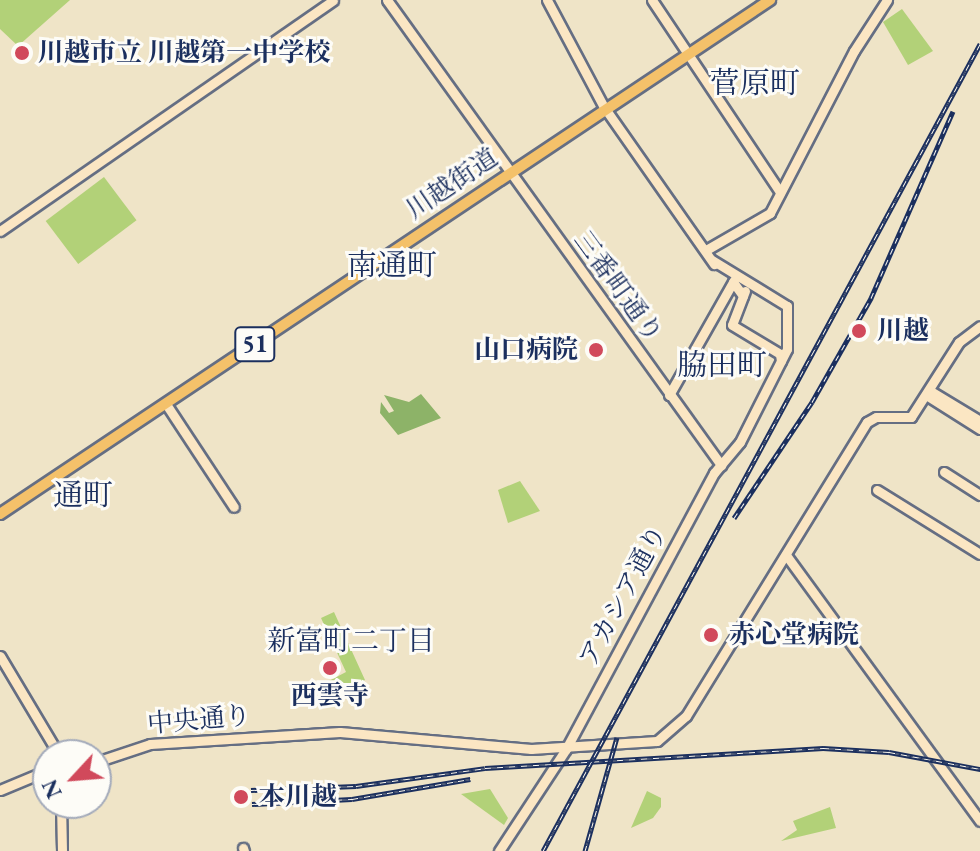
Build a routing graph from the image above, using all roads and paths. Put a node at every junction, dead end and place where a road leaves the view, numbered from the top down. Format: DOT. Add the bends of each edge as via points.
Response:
graph roads {
  1 [pos="333,0"];
  2 [pos="387,0"];
  3 [pos="547,0"];
  4 [pos="652,0"];
  5 [pos="770,0"];
  6 [pos="887,0"];
  7 [pos="687,54"];
  8 [pos="604,107"];
  9 [pos="508,172"];
  10 [pos="780,192"];
  11 [pos="0,231"];
  12 [pos="706,250"];
  13 [pos="734,280"];
  14 [pos="757,289"];
  15 [pos="743,296"];
  16 [pos="980,326"];
  17 [pos="781,361"];
  18 [pos="927,393"];
  19 [pos="669,395"];
  20 [pos="166,404"];
  21 [pos="980,421"];
  22 [pos="980,429"];
  23 [pos="721,465"];
  24 [pos="944,472"];
  25 [pos="877,490"];
  26 [pos="980,495"];
  27 [pos="234,507"];
  28 [pos="0,514"];
  29 [pos="980,554"];
  30 [pos="786,555"];
  31 [pos="0,656"];
  32 [pos="49,739"];
  33 [pos="566,749"];
  34 [pos="112,757"];
  35 [pos="32,777"];
  36 [pos="0,790"];
  37 [pos="61,819"];
  38 [pos="980,821"];
  39 [pos="62,851"];
  40 [pos="499,851"];
  1 -- 11 [label="street"];
  2 -- 9 [label="street, 三番町通り"];
  3 -- 8 [label="street"];
  4 -- 7 [label="street"];
  5 -- 7 [label="main road, 川越街道 / 51"];
  6 -- 10 [label="street"];
  7 -- 8 [label="main road, 川越街道 / 51"];
  7 -- 10 [label="street"];
  8 -- 9 [label="main road, 川越街道 / 51"];
  8 -- 12 [label="street"];
  9 -- 19 [label="street, 三番町通り"];
  9 -- 20 [label="main road, 川越街道 / 51"];
  10 -- 12 [label="street" via="766,217"];
  12 -- 13 [label="street"];
  13 -- 14 [label="street"];
  13 -- 15 [label="street"];
  13 -- 19 [label="street"];
  14 -- 15 [label="street" via="747,289"];
  14 -- 17 [label="street, アカシア通り" via="790,309"];
  15 -- 17 [label="street" via="733,326 780,354"];
  16 -- 18 [label="street" via="959,342"];
  17 -- 23 [label="street, アカシア通り" via="740,442"];
  18 -- 21 [label="street"];
  18 -- 22 [label="street"];
  18 -- 30 [label="street, 中央通り" via="908,418 876,417 867,422"];
  19 -- 23 [label="street, 三番町通り"];
  20 -- 27 [label="street"];
  20 -- 28 [label="main road, 川越街道 / 51"];
  23 -- 33 [label="street, アカシア通り"];
  24 -- 26 [label="street"];
  25 -- 29 [label="street"];
  30 -- 33 [label="street, 中央通り" via="673,730 641,745"];
  30 -- 38 [label="street"];
  31 -- 32 [label="street"];
  33 -- 34 [label="street, 中央通り" via="382,732 308,733 150,744"];
  33 -- 40 [label="street, アカシア通り"];
  35 -- 36 [label="street"];
  37 -- 39 [label="street"];
}
